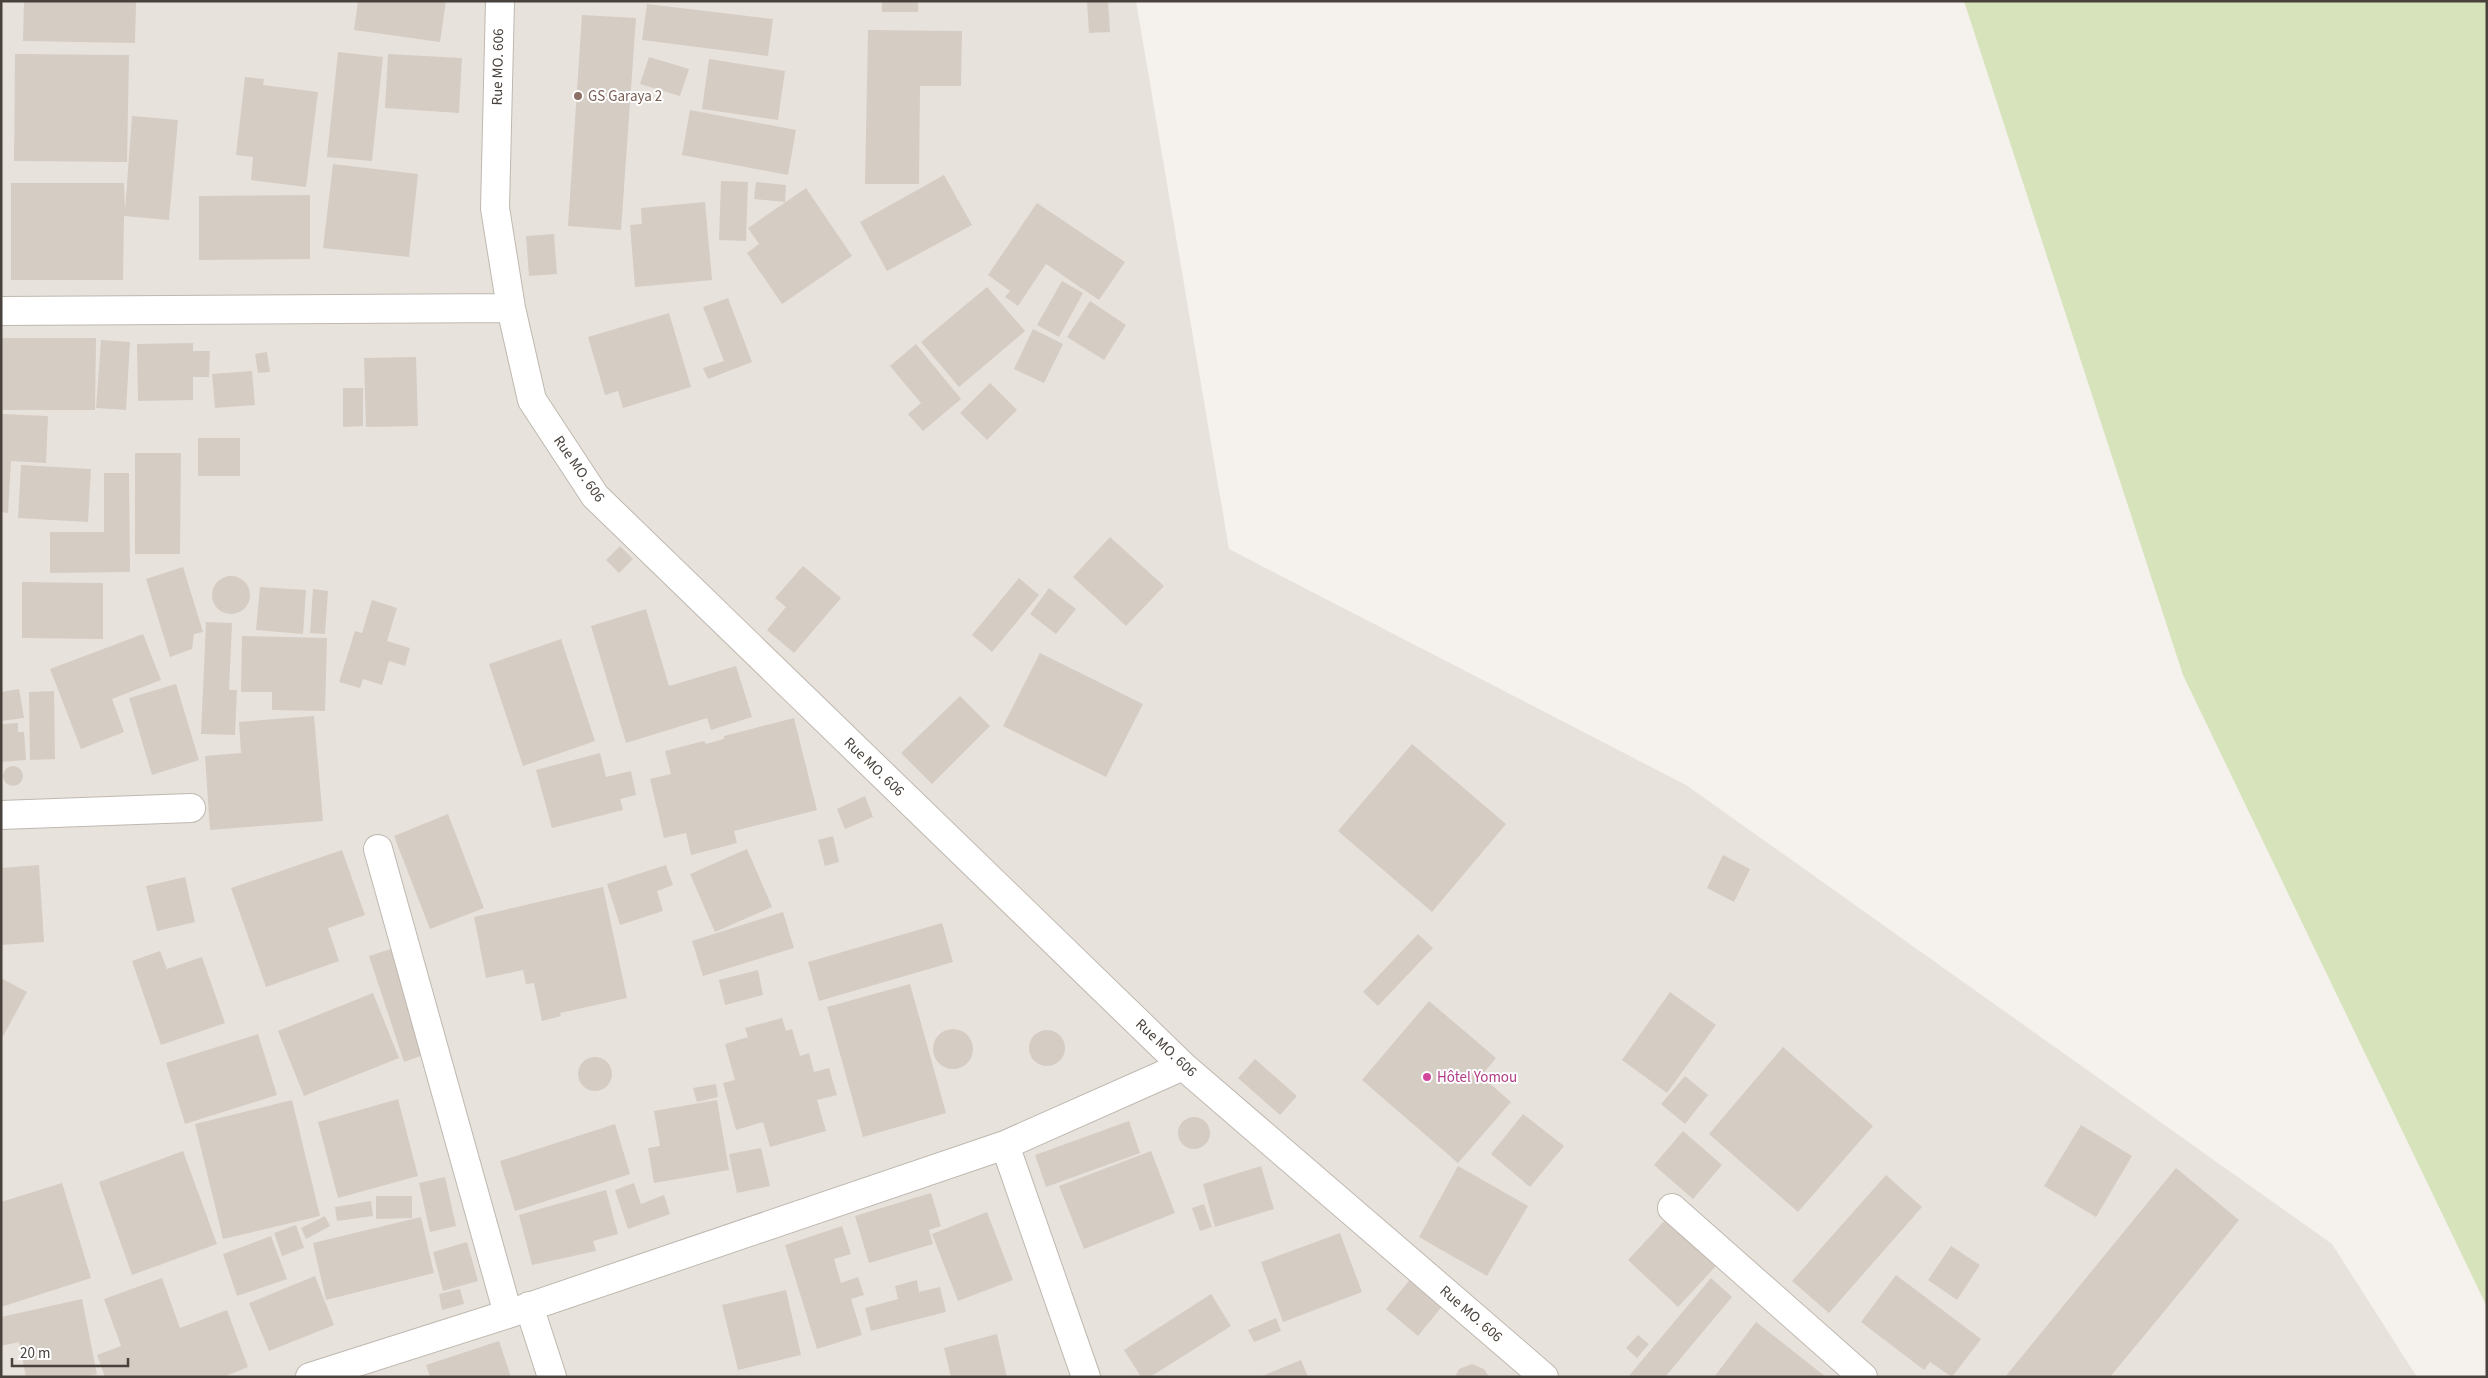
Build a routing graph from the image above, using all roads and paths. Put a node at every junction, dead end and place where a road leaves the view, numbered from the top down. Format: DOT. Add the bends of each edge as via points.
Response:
graph roads {
  1 [pos="500,1"];
  2 [pos="511,308"];
  3 [pos="1,311"];
  4 [pos="191,808"];
  5 [pos="1,815"];
  6 [pos="378,849"];
  7 [pos="1183,1066"];
  8 [pos="1005,1145"];
  9 [pos="1672,1208"];
  10 [pos="518,1310"];
  11 [pos="310,1377"];
  12 [pos="552,1377"];
  13 [pos="1086,1377"];
  14 [pos="1544,1377"];
  15 [pos="1863,1377"];
  1 -- 2 [label="street, Rue MO. 606" via="494,208"];
  2 -- 3 [label="street"];
  2 -- 7 [label="street, Rue MO. 606" via="532,400 595,496"];
  4 -- 5 [label="street"];
  6 -- 10 [label="street"];
  7 -- 8 [label="street"];
  7 -- 14 [label="street, Rue MO. 606"];
  8 -- 10 [label="street"];
  8 -- 13 [label="street"];
  9 -- 15 [label="street"];
  10 -- 11 [label="street"];
  10 -- 12 [label="street"];
}
